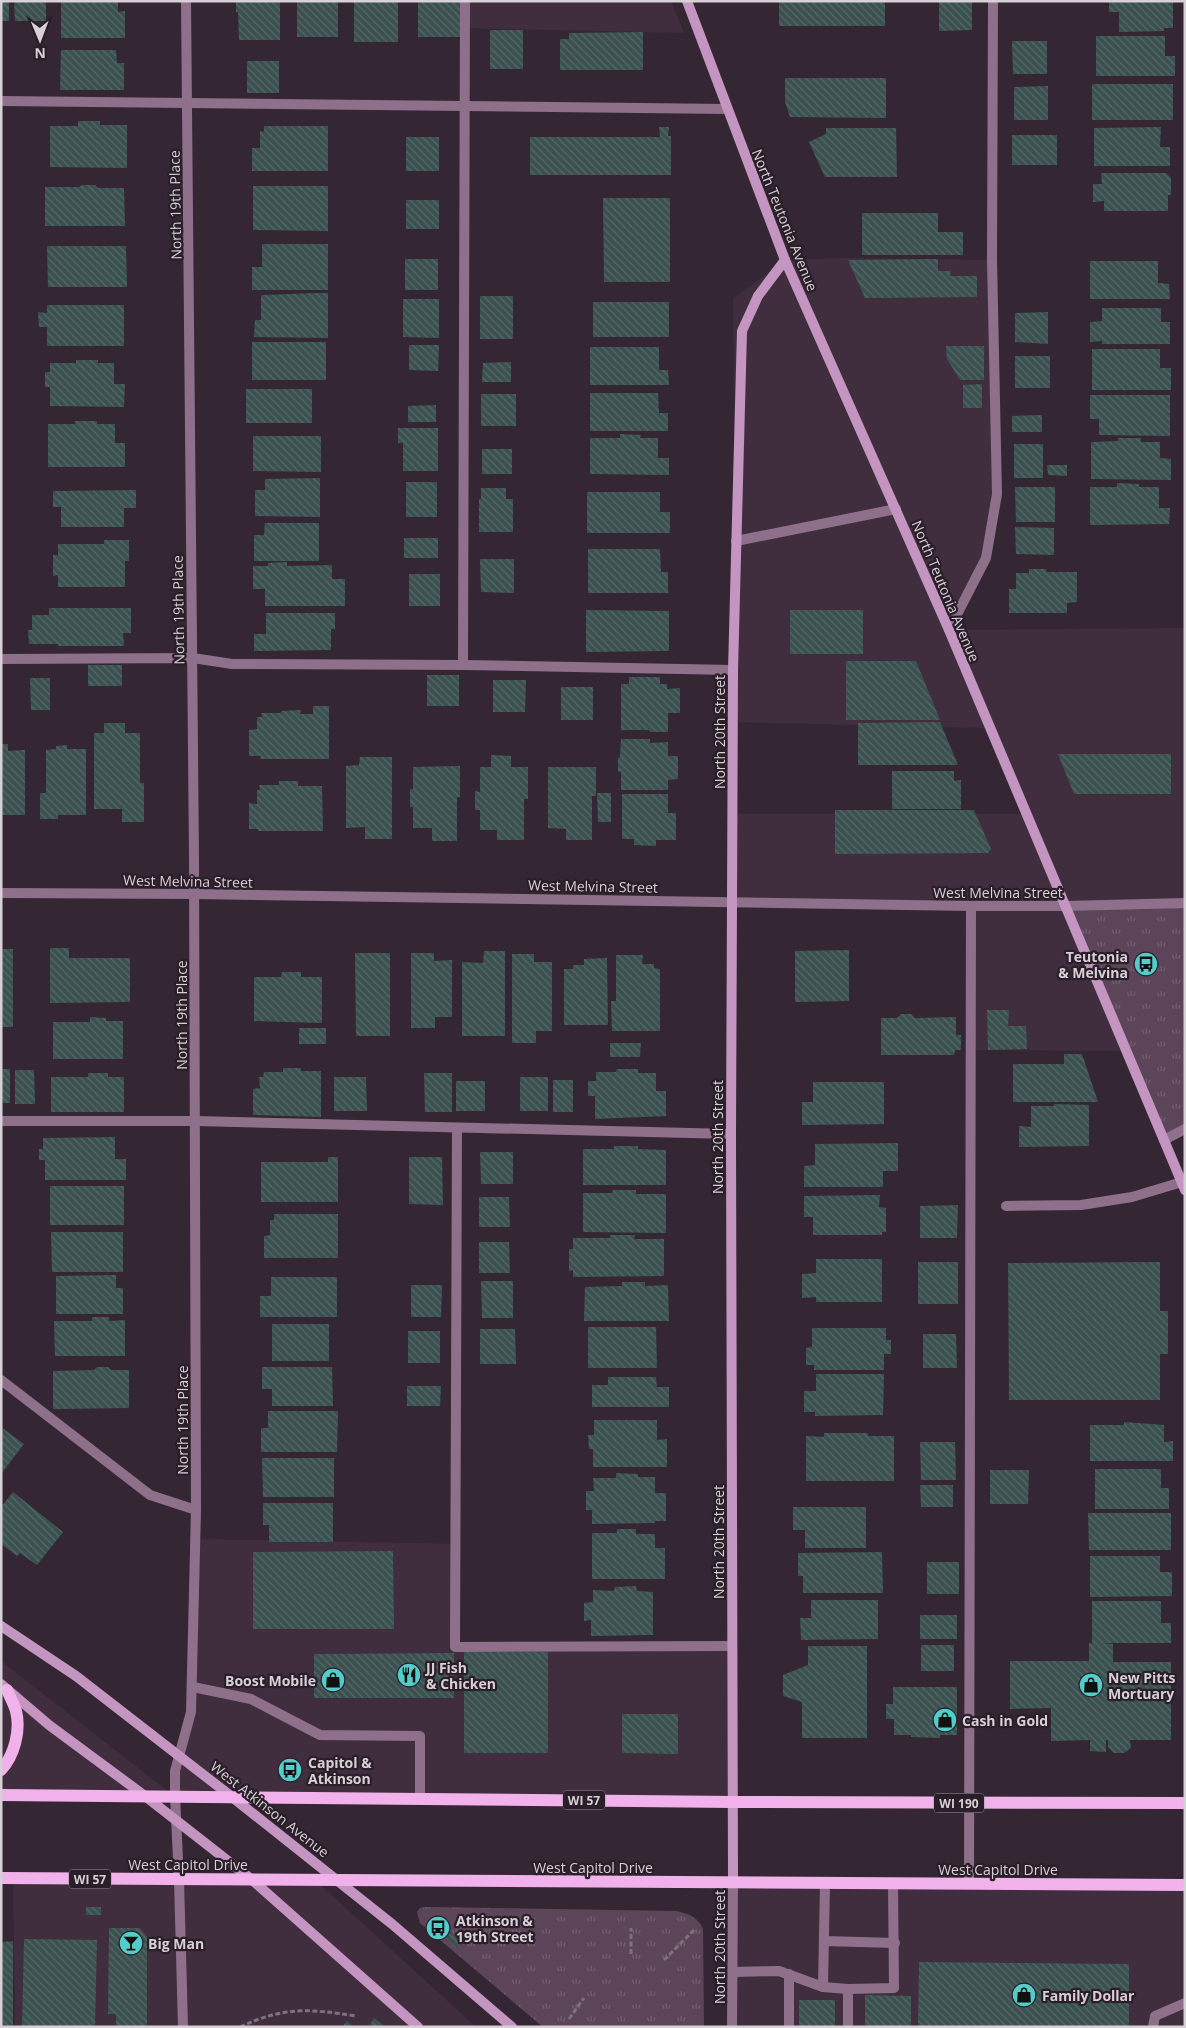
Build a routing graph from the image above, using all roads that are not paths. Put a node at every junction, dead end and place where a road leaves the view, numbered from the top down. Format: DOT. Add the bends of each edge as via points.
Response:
graph roads {
  1 [pos="186,1"];
  2 [pos="465,1"];
  3 [pos="687,1"];
  4 [pos="993,1"];
  5 [pos="1,101"];
  6 [pos="187,102"];
  7 [pos="463,106"];
  8 [pos="727,109"];
  9 [pos="785,260"];
  10 [pos="896,508"];
  11 [pos="736,541"];
  12 [pos="949,630"];
  13 [pos="193,658"];
  14 [pos="1,659"];
  15 [pos="463,665"];
  16 [pos="733,670"];
  17 [pos="1,893"];
  18 [pos="195,894"];
  19 [pos="732,902"];
  20 [pos="1185,903"];
  21 [pos="971,906"];
  22 [pos="1065,906"];
  23 [pos="1,1121"];
  24 [pos="195,1121"];
  25 [pos="457,1128"];
  26 [pos="1185,1129"];
  27 [pos="731,1134"];
  28 [pos="1164,1140"];
  29 [pos="1183,1186"];
  30 [pos="1006,1206"];
  31 [pos="1,1380"];
  32 [pos="196,1510"];
  33 [pos="1,1626"];
  34 [pos="732,1646"];
  35 [pos="4,1687"];
  36 [pos="193,1687"];
  37 [pos="179,1756"];
  38 [pos="1,1770"];
  39 [pos="1,1795"];
  40 [pos="145,1796"];
  41 [pos="174,1796"];
  42 [pos="232,1797"];
  43 [pos="420,1798"];
  44 [pos="732,1802"];
  45 [pos="970,1803"];
  46 [pos="1185,1803"];
  47 [pos="175,1820"];
  48 [pos="1,1878"];
  49 [pos="252,1879"];
  50 [pos="336,1879"];
  51 [pos="179,1880"];
  52 [pos="733,1883"];
  53 [pos="825,1883"];
  54 [pos="893,1884"];
  55 [pos="969,1884"];
  56 [pos="1185,1885"];
  57 [pos="824,1941"];
  58 [pos="895,1943"];
  59 [pos="733,1972"];
  60 [pos="789,1974"];
  61 [pos="823,1988"];
  62 [pos="848,1989"];
  63 [pos="1185,2003"];
  64 [pos="183,2027"];
  65 [pos="418,2027"];
  66 [pos="512,2027"];
  67 [pos="732,2027"];
  68 [pos="789,2027"];
  69 [pos="848,2027"];
  70 [pos="1153,2027"];
  1 -- 6 [label="street, North 19th Place"];
  2 -- 7 [label="street"];
  3 -- 8 [label="main road, North Teutonia Avenue"];
  4 -- 12 [label="street" via="992,260 997,494 986,558"];
  5 -- 6 [label="street"];
  6 -- 7 [label="street"];
  6 -- 13 [label="street, North 19th Place"];
  7 -- 8 [label="street"];
  7 -- 15 [label="street"];
  8 -- 9 [label="main road, North Teutonia Avenue"];
  9 -- 10 [label="main road, North Teutonia Avenue"];
  9 -- 11 [label="main road, North 20th Street" via="758,296 742,332"];
  10 -- 11 [label="street"];
  10 -- 12 [label="main road, North Teutonia Avenue"];
  11 -- 16 [label="main road, North 20th Street"];
  12 -- 22 [label="main road, North Teutonia Avenue"];
  13 -- 14 [label="street"];
  13 -- 15 [label="street" via="232,664"];
  13 -- 18 [label="street, North 19th Place"];
  15 -- 16 [label="street"];
  16 -- 19 [label="main road, North 20th Street"];
  17 -- 18 [label="street, West Melvina Street"];
  18 -- 19 [label="street, West Melvina Street"];
  18 -- 24 [label="street, North 19th Place"];
  19 -- 21 [label="street, West Melvina Street"];
  19 -- 27 [label="main road, North 20th Street"];
  20 -- 22 [label="street, West Melvina Street"];
  21 -- 22 [label="street, West Melvina Street"];
  21 -- 45 [label="street"];
  22 -- 28 [label="main road, North Teutonia Avenue"];
  23 -- 24 [label="street"];
  24 -- 25 [label="street"];
  24 -- 32 [label="street, North 19th Place"];
  25 -- 27 [label="street"];
  25 -- 34 [label="street" via="456,1647"];
  26 -- 28 [label="street"];
  27 -- 34 [label="main road, North 20th Street"];
  28 -- 29 [label="main road, North Teutonia Avenue"];
  29 -- 30 [label="street" via="1081,1205"];
  31 -- 32 [label="street" via="150,1495"];
  32 -- 36 [label="street, North 19th Place"];
  33 -- 37 [label="main road, West Atkinson Avenue" via="76,1676"];
  34 -- 44 [label="main road, North 20th Street"];
  35 -- 38 [label="main road" via="16,1711 18,1730 14,1748"];
  35 -- 40 [label="main road"];
  36 -- 37 [label="street, North 19th Place" via="190,1717"];
  36 -- 43 [label="street" via="252,1699 320,1735 420,1736"];
  37 -- 41 [label="street, North 19th Place"];
  37 -- 42 [label="main road, West Atkinson Avenue"];
  39 -- 40 [label="main road, WI 57"];
  40 -- 41 [label="main road, WI 57"];
  40 -- 47 [label="main road"];
  41 -- 42 [label="main road, WI 57"];
  41 -- 47 [label="street, North 19th Place"];
  42 -- 43 [label="main road, WI 57"];
  42 -- 50 [label="main road, West Atkinson Avenue"];
  43 -- 44 [label="main road, WI 57"];
  44 -- 45 [label="main road, WI 190"];
  44 -- 52 [label="main road, North 20th Street"];
  45 -- 46 [label="main road, WI 190"];
  45 -- 55 [label="street"];
  47 -- 49 [label="main road"];
  47 -- 51 [label="street, North 19th Place"];
  48 -- 51 [label="main road, West Capitol Drive / WI 57"];
  49 -- 50 [label="main road, West Capitol Drive / WI 57"];
  49 -- 51 [label="main road, West Capitol Drive / WI 57"];
  49 -- 65 [label="main road"];
  50 -- 52 [label="main road, West Capitol Drive / WI 57"];
  50 -- 66 [label="main road, West Atkinson Avenue"];
  51 -- 64 [label="street, North 19th Place"];
  52 -- 53 [label="main road, West Capitol Drive"];
  52 -- 59 [label="street, North 20th Street"];
  53 -- 54 [label="main road, West Capitol Drive"];
  53 -- 57 [label="street"];
  54 -- 55 [label="main road, West Capitol Drive"];
  54 -- 58 [label="street"];
  55 -- 56 [label="main road, West Capitol Drive"];
  57 -- 58 [label="street"];
  57 -- 61 [label="street"];
  58 -- 62 [label="street" via="894,1988"];
  59 -- 60 [label="street" via="779,1971"];
  59 -- 67 [label="street, North 20th Street"];
  60 -- 61 [label="street"];
  60 -- 68 [label="street"];
  61 -- 62 [label="street"];
  62 -- 69 [label="street"];
  63 -- 70 [label="street" via="1155,2016"];
}
